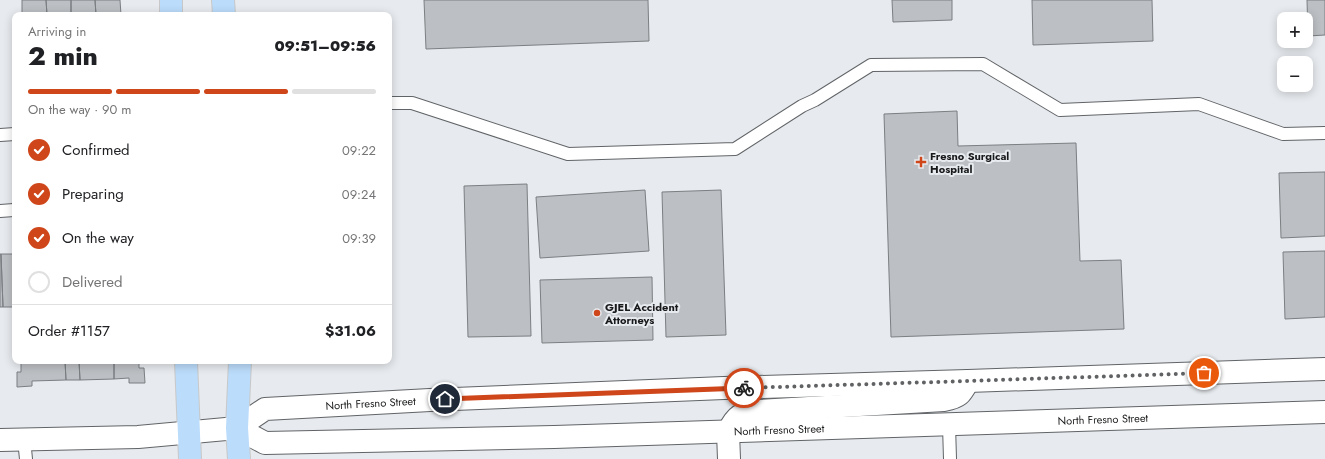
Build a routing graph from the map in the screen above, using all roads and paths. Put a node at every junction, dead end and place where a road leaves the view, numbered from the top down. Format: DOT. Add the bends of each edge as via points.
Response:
graph roads {
  1 [pos="170,0"];
  2 [pos="223,0"];
  3 [pos="171,12"];
  4 [pos="224,12"];
  5 [pos="392,103"];
  6 [pos="1325,133"];
  7 [pos="12,134"];
  8 [pos="0,135"];
  9 [pos="12,210"];
  10 [pos="0,211"];
  11 [pos="186,364"];
  12 [pos="240,364"];
  13 [pos="1325,369"];
  14 [pos="968,381"];
  15 [pos="1325,412"];
  16 [pos="949,425"];
  17 [pos="238,428"];
  18 [pos="190,432"];
  19 [pos="728,432"];
  20 [pos="0,440"];
  21 [pos="25,449"];
  22 [pos="190,459"];
  23 [pos="239,459"];
  24 [pos="729,459"];
  25 [pos="950,459"];
  1 -- 3 [label="main road"];
  2 -- 4 [label="main road"];
  5 -- 6 [label="lane" via="412,103 568,154 735,149 871,65 983,64 1060,110 1199,104 1283,134"];
  7 -- 8 [label="lane"];
  9 -- 10 [label="lane"];
  11 -- 18 [label="main road"];
  12 -- 17 [label="main road"];
  13 -- 14 [label="main road, North Fresno Street"];
  14 -- 17 [label="main road, North Fresno Street" via="692,389 265,409"];
  14 -- 19 [label="main road" via="962,394 944,400 742,414"];
  15 -- 16 [label="main road, North Fresno Street"];
  16 -- 19 [label="main road, North Fresno Street"];
  16 -- 25 [label="lane"];
  17 -- 18 [label="main road"];
  17 -- 19 [label="main road, North Fresno Street" via="265,443"];
  17 -- 23 [label="main road"];
  18 -- 21 [label="main road"];
  18 -- 22 [label="main road"];
  19 -- 24 [label="main road"];
  20 -- 21 [label="main road"];
}
